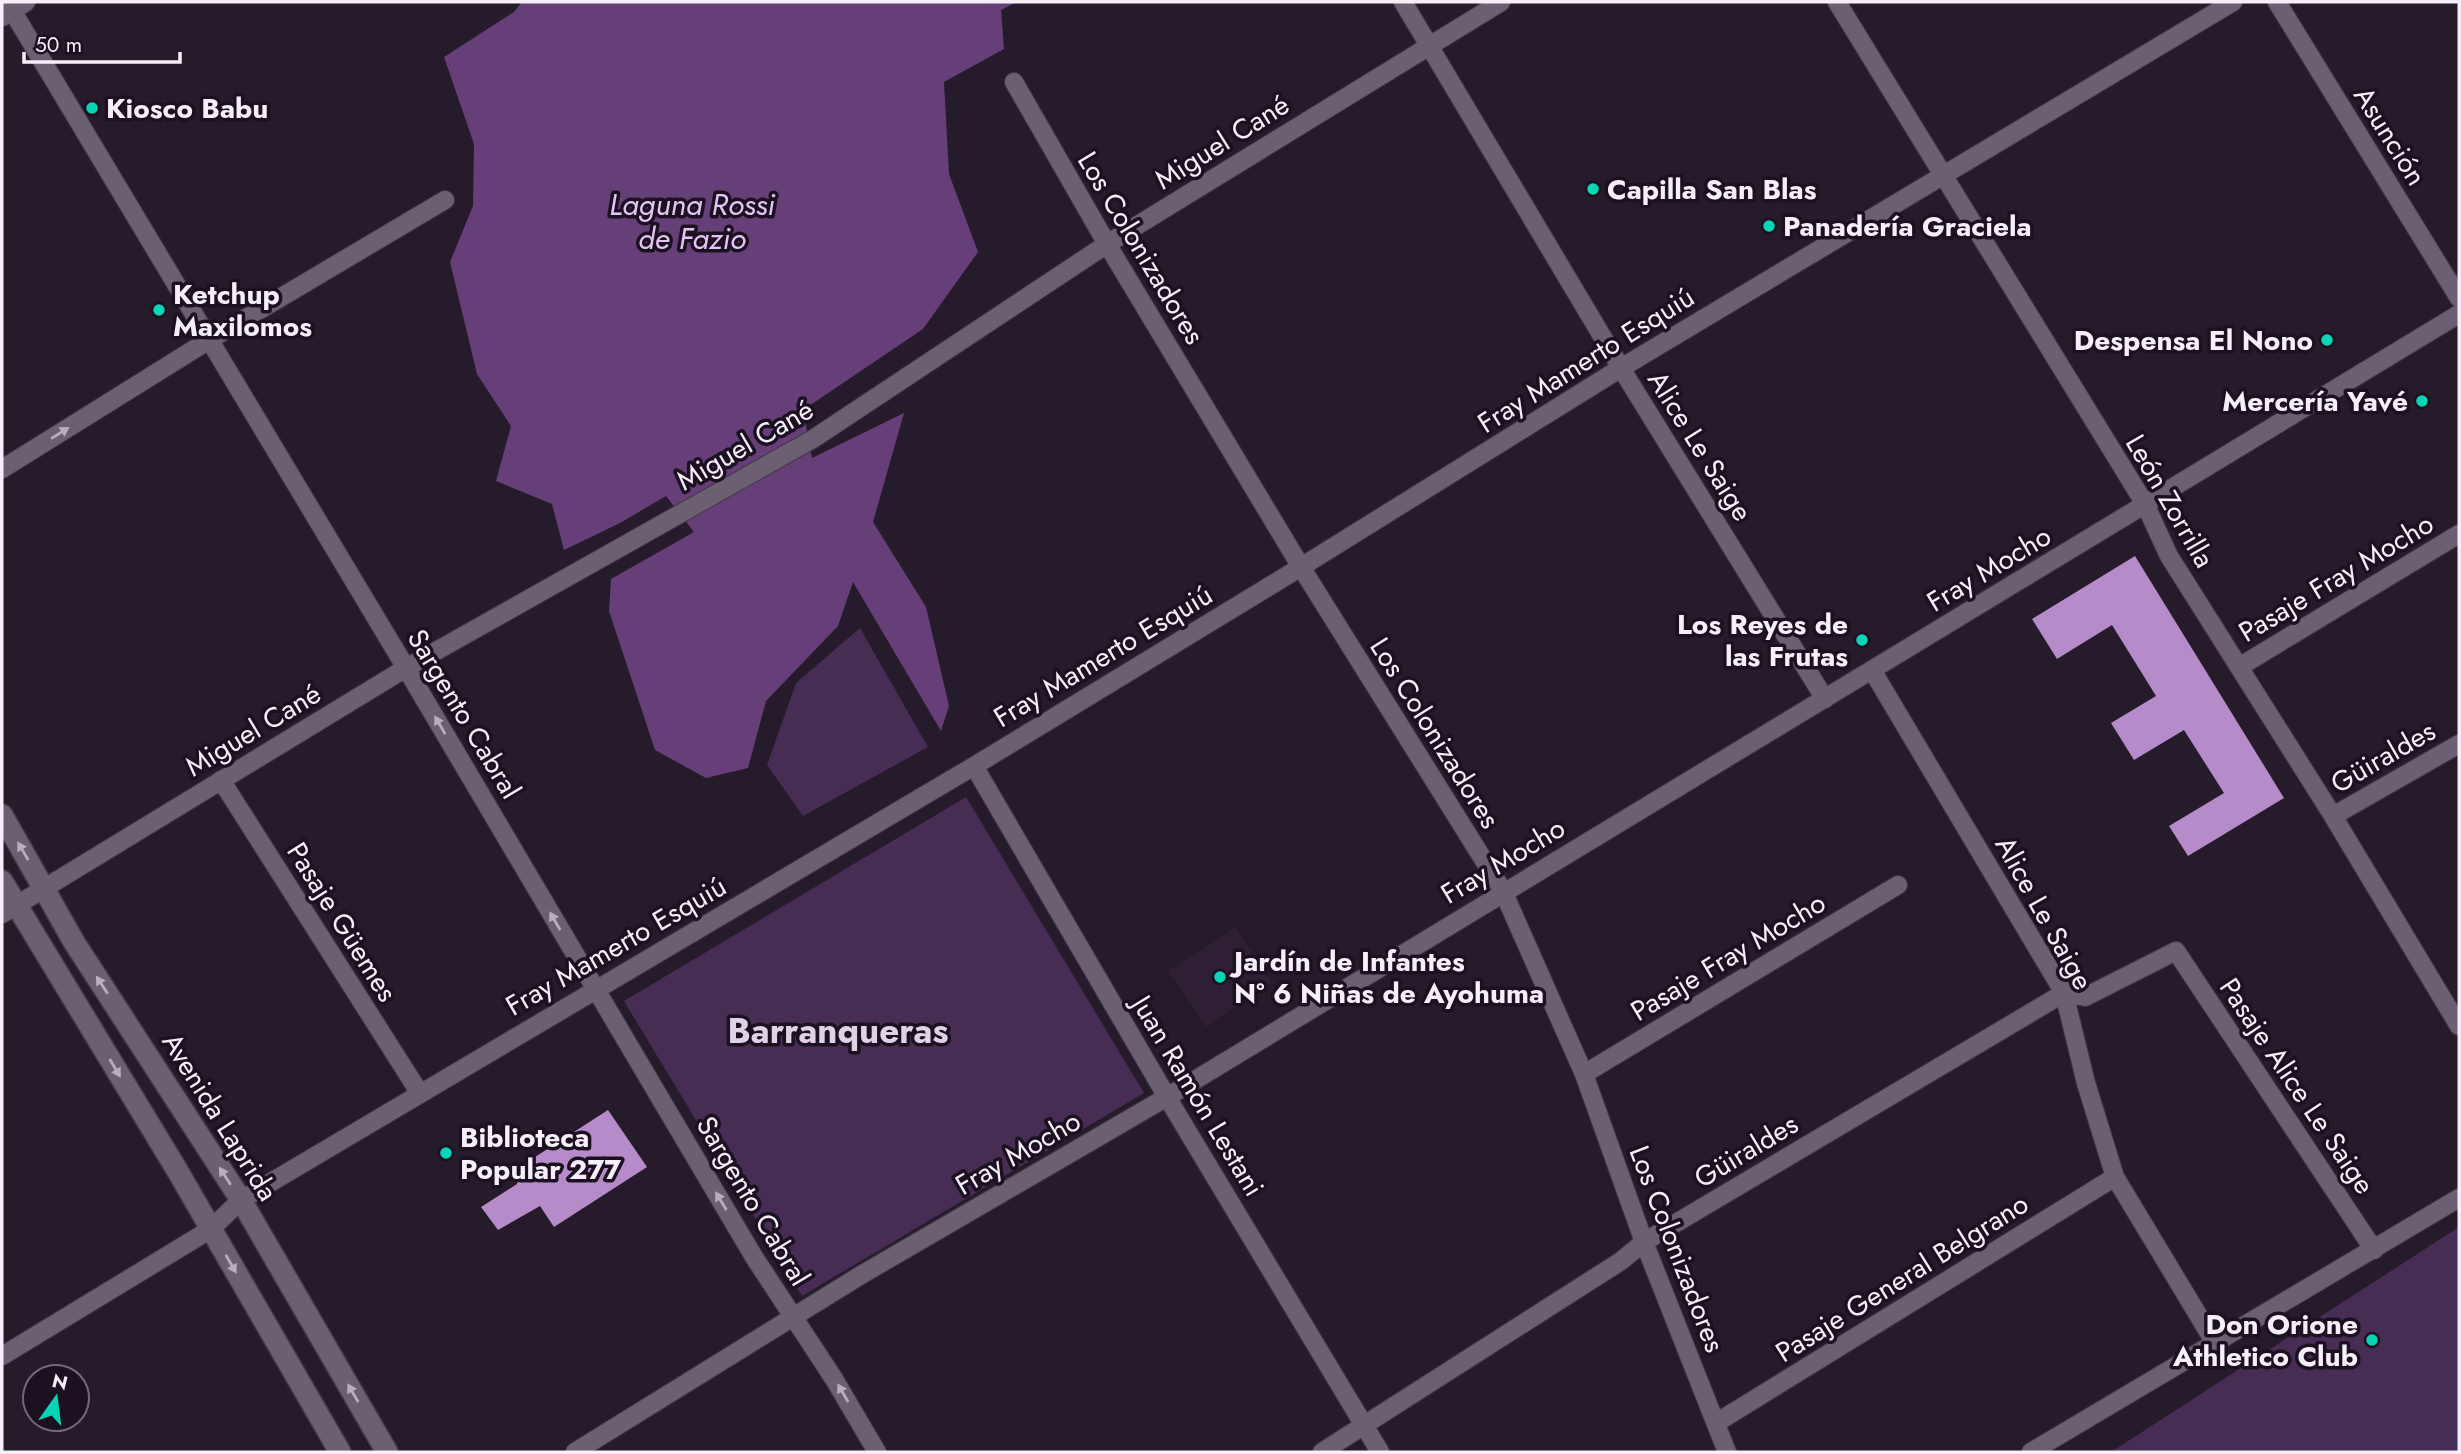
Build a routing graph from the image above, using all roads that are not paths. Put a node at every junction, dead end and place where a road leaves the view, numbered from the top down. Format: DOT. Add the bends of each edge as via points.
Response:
graph roads {
  1 [pos="1404,2"];
  2 [pos="1501,2"];
  3 [pos="1837,2"];
  4 [pos="2233,2"];
  5 [pos="2277,2"];
  6 [pos="12,8"];
  7 [pos="1429,44"];
  8 [pos="1014,82"];
  9 [pos="1941,175"];
  10 [pos="445,200"];
  11 [pos="1107,244"];
  12 [pos="2459,298"];
  13 [pos="2459,314"];
  14 [pos="209,341"];
  15 [pos="1622,368"];
  16 [pos="2,469"];
  17 [pos="2145,504"];
  18 [pos="2459,534"];
  19 [pos="1301,567"];
  20 [pos="2239,667"];
  21 [pos="406,668"];
  22 [pos="1872,670"];
  23 [pos="1825,699"];
  24 [pos="2459,744"];
  25 [pos="974,765"];
  26 [pos="221,780"];
  27 [pos="2,815"];
  28 [pos="2333,816"];
  29 [pos="2,881"];
  30 [pos="1898,886"];
  31 [pos="44,888"];
  32 [pos="1503,891"];
  33 [pos="9,910"];
  34 [pos="2176,951"];
  35 [pos="595,989"];
  36 [pos="2064,993"];
  37 [pos="2459,1026"];
  38 [pos="1584,1074"];
  39 [pos="419,1092"];
  40 [pos="1167,1097"];
  41 [pos="2115,1177"];
  42 [pos="2459,1198"];
  43 [pos="241,1200"];
  44 [pos="211,1229"];
  45 [pos="1644,1242"];
  46 [pos="2374,1250"];
  47 [pos="794,1318"];
  48 [pos="2215,1343"];
  49 [pos="2,1356"];
  50 [pos="1716,1423"];
  51 [pos="1364,1427"];
  52 [pos="340,1452"];
  53 [pos="387,1452"];
  54 [pos="575,1452"];
  55 [pos="877,1452"];
  56 [pos="1322,1452"];
  57 [pos="1380,1452"];
  58 [pos="1727,1452"];
  59 [pos="2031,1452"];
  1 -- 7 [label="street, Alice Le Saige"];
  2 -- 7 [label="street, Miguel Cané"];
  3 -- 9 [label="street, León Zorrilla"];
  4 -- 9 [label="street, Fray Mamerto Esquiú"];
  5 -- 12 [label="street, Asunción"];
  6 -- 14 [label="street, Sargento Cabral"];
  7 -- 11 [label="street, Miguel Cané"];
  7 -- 15 [label="street, Alice Le Saige"];
  8 -- 11 [label="street, Los Colonizadores"];
  9 -- 15 [label="street, Fray Mamerto Esquiú"];
  9 -- 17 [label="street, León Zorrilla"];
  10 -- 14 [label="street"];
  11 -- 19 [label="street, Los Colonizadores"];
  11 -- 21 [label="street, Miguel Cané" via="813,439"];
  13 -- 17 [label="street, Fray Mocho"];
  16 -- 14 [label="street, one-way"];
  14 -- 21 [label="street, Sargento Cabral"];
  15 -- 19 [label="street, Fray Mamerto Esquiú"];
  15 -- 23 [label="street, Alice Le Saige"];
  17 -- 20 [label="street, León Zorrilla" via="2169,556"];
  17 -- 22 [label="street, Fray Mocho"];
  18 -- 20 [label="street, Pasaje Fray Mocho"];
  19 -- 25 [label="street, Fray Mamerto Esquiú"];
  19 -- 32 [label="street, Los Colonizadores"];
  20 -- 28 [label="street, León Zorrilla"];
  21 -- 26 [label="street, Miguel Cané"];
  35 -- 21 [label="street, Sargento Cabral, one-way"];
  22 -- 23 [label="street, Fray Mocho"];
  22 -- 36 [label="street, Alice Le Saige"];
  23 -- 32 [label="street, Fray Mocho"];
  24 -- 28 [label="street, Güiraldes"];
  25 -- 35 [label="street, Fray Mamerto Esquiú"];
  25 -- 40 [label="street, Juan Ramón Lestani"];
  26 -- 31 [label="street, Miguel Cané"];
  26 -- 39 [label="street, Pasaje Güemes"];
  31 -- 27 [label="main road, Avenida Laprida, one-way"];
  28 -- 37 [label="street, León Zorrilla"];
  29 -- 33 [label="main road"];
  30 -- 38 [label="street, Pasaje Fray Mocho"];
  31 -- 33 [label="street, Miguel Cané"];
  43 -- 31 [label="main road, Avenida Laprida, one-way"];
  32 -- 38 [label="street, Los Colonizadores"];
  32 -- 40 [label="street, Fray Mocho"];
  33 -- 44 [label="main road, one-way"];
  34 -- 36 [label="street, Güiraldes" via="2085,997"];
  34 -- 46 [label="street, Pasaje Alice Le Saige"];
  35 -- 39 [label="street, Fray Mamerto Esquiú"];
  47 -- 35 [label="street, Sargento Cabral, one-way"];
  36 -- 41 [label="street, Alice Le Saige"];
  36 -- 45 [label="street, Güiraldes"];
  38 -- 45 [label="street, Los Colonizadores"];
  39 -- 43 [label="street, Fray Mamerto Esquiú"];
  40 -- 47 [label="street, Fray Mocho"];
  40 -- 51 [label="street, Juan Ramón Lestani"];
  41 -- 48 [label="street, Alice Le Saige"];
  41 -- 50 [label="street, Pasaje General Belgrano"];
  42 -- 46 [label="street"];
  43 -- 44 [label="street, Fray Mamerto Esquiú"];
  53 -- 43 [label="main road, Avenida Laprida, one-way"];
  44 -- 49 [label="street, Fray Mamerto Esquiú"];
  44 -- 52 [label="main road, one-way"];
  45 -- 50 [label="street, Los Colonizadores"];
  45 -- 51 [label="street, Güiraldes"];
  46 -- 48 [label="street"];
  47 -- 54 [label="street, Fray Mocho"];
  55 -- 47 [label="street, Sargento Cabral, one-way"];
  48 -- 59 [label="street"];
  50 -- 58 [label="street, Los Colonizadores"];
  51 -- 56 [label="street, Güiraldes"];
  51 -- 57 [label="street, Juan Ramón Lestani"];
}
